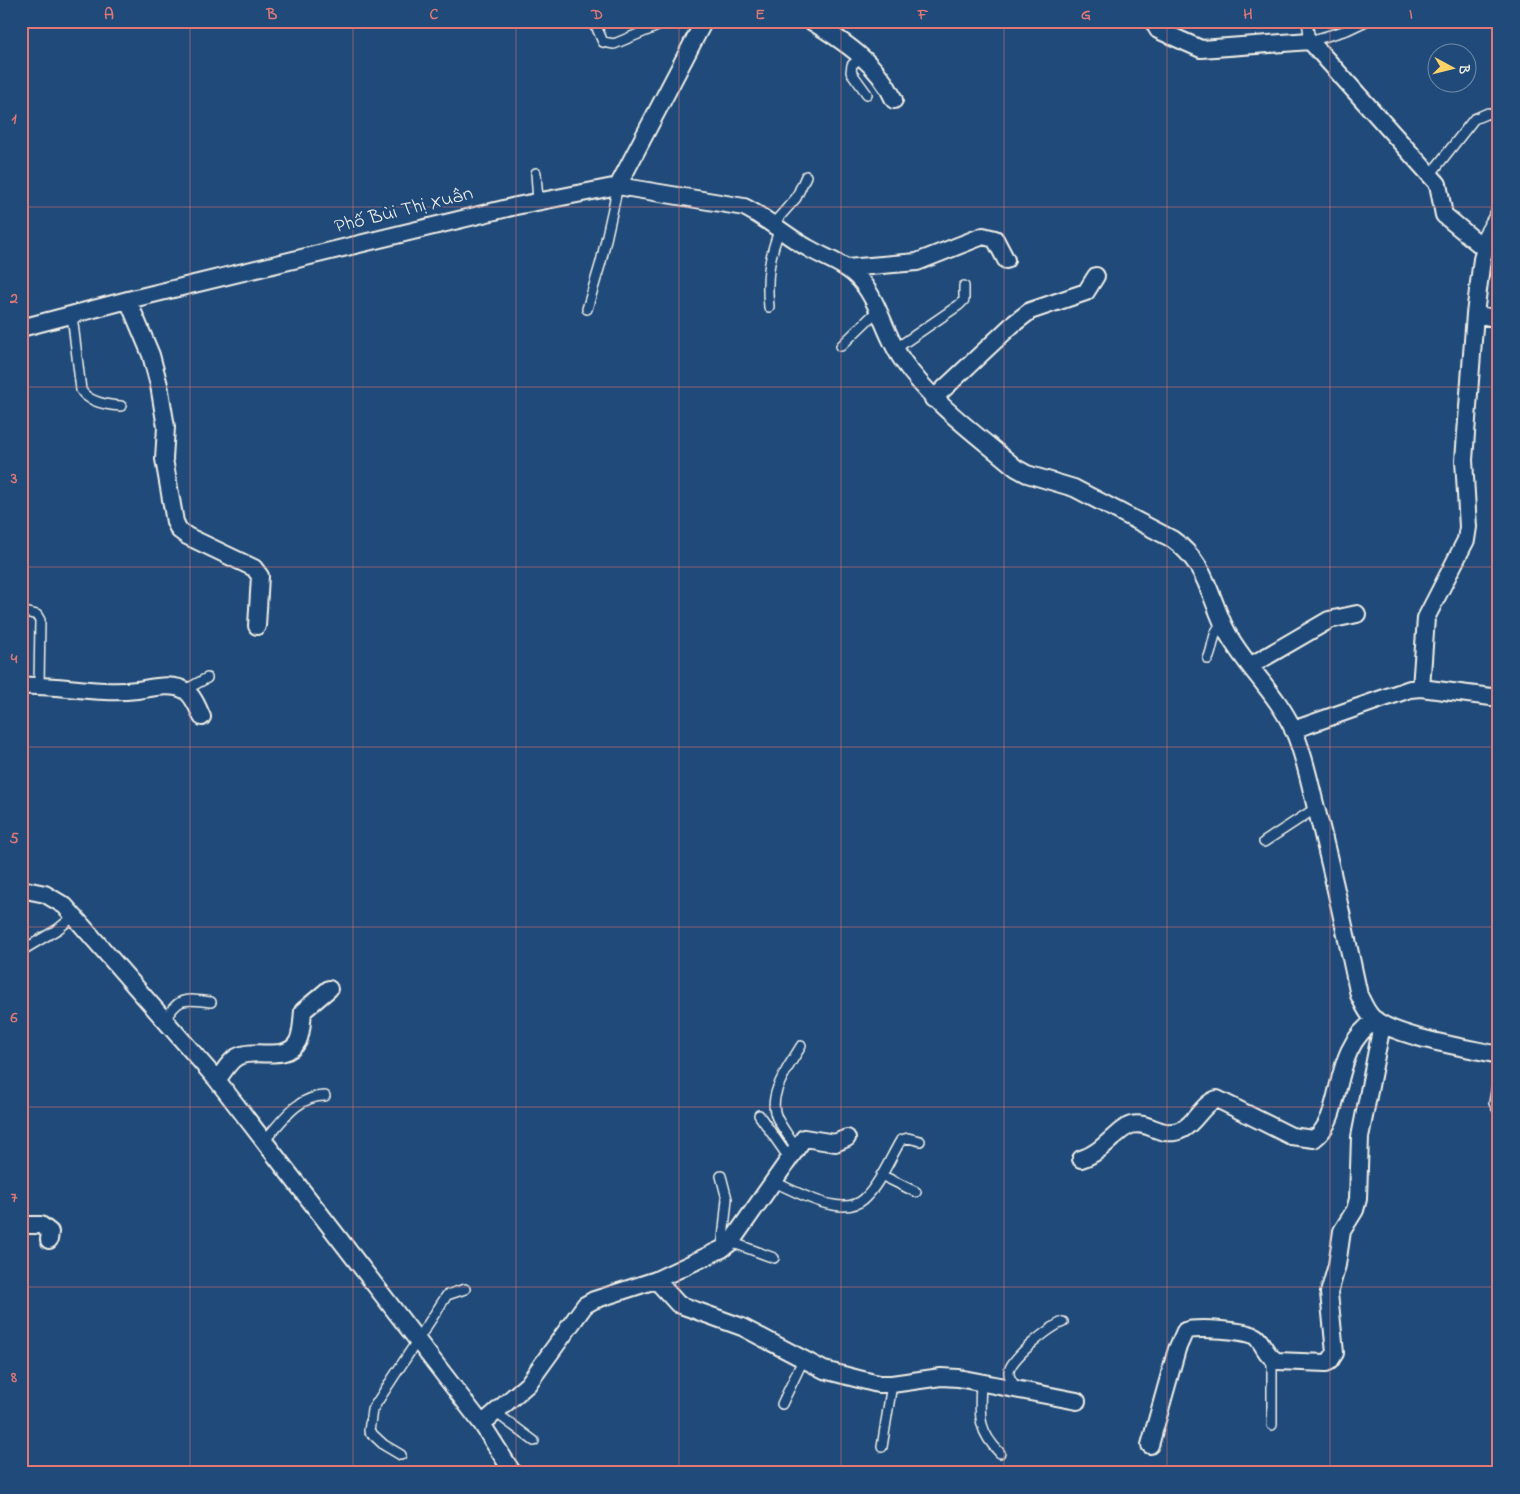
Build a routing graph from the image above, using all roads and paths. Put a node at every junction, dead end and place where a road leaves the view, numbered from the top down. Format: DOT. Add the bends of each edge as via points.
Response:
graph roads {
  1 [pos="585,21"];
  2 [pos="670,21"];
  3 [pos="704,21"];
  4 [pos="811,21"];
  5 [pos="1153,21"];
  6 [pos="1307,21"];
  7 [pos="1366,21"];
  8 [pos="1310,41"];
  9 [pos="861,57"];
  10 [pos="866,94"];
  11 [pos="894,100"];
  12 [pos="1499,118"];
  13 [pos="536,173"];
  14 [pos="1430,175"];
  15 [pos="806,176"];
  16 [pos="618,186"];
  17 [pos="538,201"];
  18 [pos="1496,212"];
  19 [pos="777,227"];
  20 [pos="1499,232"];
  21 [pos="1481,246"];
  22 [pos="1006,260"];
  23 [pos="847,268"];
  24 [pos="1096,276"];
  25 [pos="964,286"];
  26 [pos="128,300"];
  27 [pos="769,308"];
  28 [pos="587,309"];
  29 [pos="877,312"];
  30 [pos="1475,314"];
  31 [pos="72,315"];
  32 [pos="1499,319"];
  33 [pos="21,328"];
  34 [pos="841,346"];
  35 [pos="895,349"];
  36 [pos="933,399"];
  37 [pos="120,406"];
  38 [pos="21,611"];
  39 [pos="1356,614"];
  40 [pos="1223,623"];
  41 [pos="257,626"];
  42 [pos="1208,659"];
  43 [pos="1250,666"];
  44 [pos="206,678"];
  45 [pos="39,685"];
  46 [pos="21,686"];
  47 [pos="1421,688"];
  48 [pos="185,690"];
  49 [pos="1499,698"];
  50 [pos="202,717"];
  51 [pos="1293,730"];
  52 [pos="1316,808"];
  53 [pos="1264,842"];
  54 [pos="21,889"];
  55 [pos="74,916"];
  56 [pos="21,951"];
  57 [pos="329,989"];
  58 [pos="211,1002"];
  59 [pos="164,1020"];
  60 [pos="1379,1023"];
  61 [pos="801,1046"];
  62 [pos="1499,1055"];
  63 [pos="1499,1074"];
  64 [pos="217,1080"];
  65 [pos="325,1096"];
  66 [pos="1499,1112"];
  67 [pos="759,1115"];
  68 [pos="847,1138"];
  69 [pos="265,1140"];
  70 [pos="920,1141"];
  71 [pos="793,1153"];
  72 [pos="1081,1159"];
  73 [pos="881,1175"];
  74 [pos="721,1176"];
  75 [pos="774,1182"];
  76 [pos="916,1192"];
  77 [pos="21,1225"];
  78 [pos="49,1240"];
  79 [pos="727,1245"];
  80 [pos="774,1258"];
  81 [pos="656,1280"];
  82 [pos="465,1289"];
  83 [pos="1063,1322"];
  84 [pos="416,1340"];
  85 [pos="1272,1359"];
  86 [pos="803,1360"];
  87 [pos="981,1382"];
  88 [pos="892,1384"];
  89 [pos="1017,1389"];
  90 [pos="1077,1400"];
  91 [pos="782,1404"];
  92 [pos="495,1412"];
  93 [pos="482,1424"];
  94 [pos="1272,1425"];
  95 [pos="534,1441"];
  96 [pos="1150,1445"];
  97 [pos="882,1446"];
  98 [pos="1000,1453"];
  99 [pos="400,1455"];
  100 [pos="513,1473"];
  1 -- 2 [label="lane" via="596,26 603,42 614,44"];
  3 -- 16 [label="street"];
  4 -- 9 [label="street"];
  5 -- 8 [label="street" via="1158,30 1200,49"];
  6 -- 8 [label="lane"];
  7 -- 8 [label="lane"];
  8 -- 14 [label="street"];
  9 -- 10 [label="lane" via="852,65 851,72"];
  9 -- 11 [label="street" via="887,84"];
  12 -- 14 [label="lane" via="1488,113 1474,119"];
  13 -- 17 [label="lane"];
  14 -- 21 [label="street" via="1441,190 1444,214"];
  15 -- 19 [label="lane"];
  16 -- 17 [label="street, Phố Bùi Thị Xuân"];
  16 -- 19 [label="street, Phố Bùi Thị Xuân" via="744,207"];
  16 -- 28 [label="lane"];
  17 -- 26 [label="street, Phố Bùi Thị Xuân"];
  18 -- 21 [label="lane"];
  19 -- 23 [label="street, Phố Bùi Thị Xuân" via="807,248"];
  19 -- 27 [label="lane" via="768,274"];
  20 -- 21 [label="street"];
  21 -- 30 [label="street"];
  22 -- 23 [label="street" via="996,239 983,236 917,262"];
  23 -- 29 [label="street" via="860,280"];
  24 -- 36 [label="street" via="1086,292 1030,311"];
  25 -- 35 [label="lane" via="964,300 960,305"];
  26 -- 31 [label="street, Phố Bùi Thị Xuân"];
  26 -- 41 [label="street" via="151,355 159,385 166,427 164,459 174,522 187,536 254,568 260,576"];
  29 -- 34 [label="lane"];
  29 -- 35 [label="street"];
  30 -- 32 [label="street"];
  30 -- 47 [label="street" via="1464,460 1468,527 1466,540 1426,618"];
  31 -- 33 [label="street, Phố Bùi Thị Xuân"];
  31 -- 37 [label="lane" via="81,390 96,401"];
  35 -- 36 [label="street"];
  36 -- 40 [label="street" via="1016,468 1074,488 1184,547 1205,576"];
  38 -- 45 [label="lane" via="37,615 40,620"];
  39 -- 43 [label="street" via="1329,620"];
  40 -- 42 [label="lane" via="1215,632"];
  40 -- 43 [label="street"];
  43 -- 51 [label="street"];
  44 -- 48 [label="lane"];
  45 -- 46 [label="street"];
  45 -- 48 [label="street" via="125,691 158,686"];
  47 -- 49 [label="street"];
  47 -- 51 [label="street"];
  48 -- 50 [label="street" via="196,702"];
  51 -- 52 [label="street"];
  52 -- 53 [label="lane"];
  52 -- 60 [label="street" via="1359,995 1365,1008"];
  54 -- 55 [label="street" via="56,899"];
  55 -- 56 [label="lane"];
  55 -- 59 [label="street"];
  57 -- 64 [label="street" via="303,1011 298,1042 289,1050 275,1054 250,1052 236,1057"];
  58 -- 59 [label="lane" via="185,999 174,1004"];
  59 -- 64 [label="street"];
  60 -- 62 [label="street" via="1395,1031"];
  60 -- 72 [label="street" via="1365,1027 1356,1038 1344,1063 1328,1119 1322,1133 1314,1139 1291,1136 1217,1099 1184,1128 1170,1133 1142,1124 1129,1125 1090,1157"];
  60 -- 85 [label="street" via="1361,1124 1358,1199 1342,1231 1338,1265 1329,1293 1336,1353 1326,1363"];
  61 -- 71 [label="lane" via="780,1084 774,1108"];
  63 -- 66 [label="lane" via="1494,1103"];
  64 -- 69 [label="street"];
  65 -- 69 [label="lane" via="313,1096 300,1102"];
  67 -- 71 [label="lane"];
  68 -- 71 [label="street" via="835,1143 807,1138"];
  69 -- 84 [label="street"];
  70 -- 73 [label="lane" via="901,1140"];
  71 -- 75 [label="street"];
  73 -- 75 [label="lane" via="865,1198 849,1206 831,1205"];
  73 -- 76 [label="lane"];
  74 -- 79 [label="lane" via="727,1199"];
  75 -- 79 [label="street"];
  77 -- 78 [label="street" via="41,1225 50,1232"];
  79 -- 80 [label="lane"];
  79 -- 81 [label="street"];
  81 -- 86 [label="street" via="678,1304 742,1327"];
  81 -- 92 [label="street" via="585,1305 528,1384"];
  82 -- 84 [label="lane" via="447,1295"];
  83 -- 89 [label="lane" via="1050,1328 1011,1367 1010,1379"];
  84 -- 93 [label="street"];
  84 -- 99 [label="lane" via="372,1410 369,1431"];
  85 -- 94 [label="lane"];
  85 -- 96 [label="street" via="1259,1340 1246,1332 1185,1331"];
  86 -- 88 [label="street" via="862,1381"];
  86 -- 91 [label="lane"];
  87 -- 88 [label="street" via="941,1377"];
  87 -- 89 [label="street"];
  87 -- 98 [label="lane" via="980,1423"];
  88 -- 97 [label="lane"];
  89 -- 90 [label="street"];
  92 -- 93 [label="street"];
  92 -- 95 [label="lane"];
  93 -- 100 [label="street"];
}
